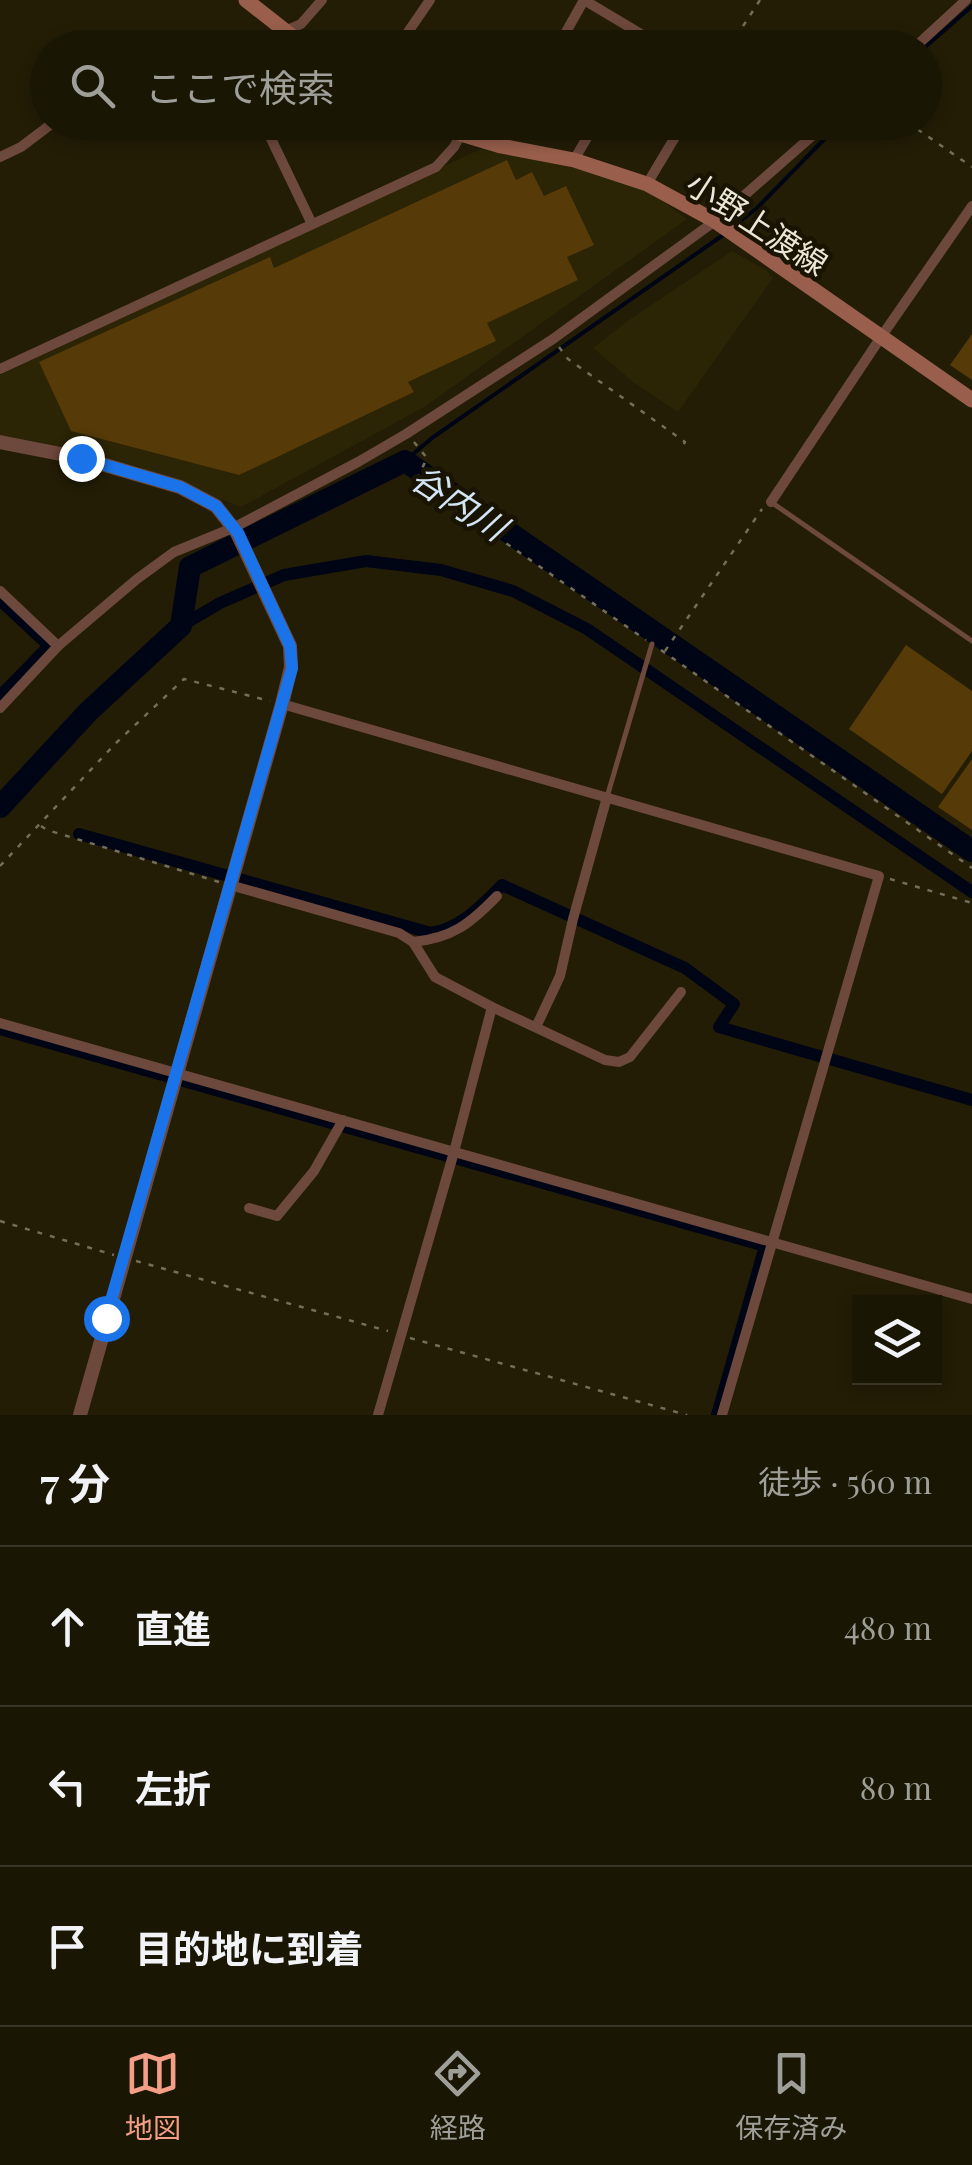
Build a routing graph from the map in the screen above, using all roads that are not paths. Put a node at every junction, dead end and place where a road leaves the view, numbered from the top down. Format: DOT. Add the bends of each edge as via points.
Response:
graph roads {
  1 [pos="246,0"];
  2 [pos="322,0"];
  3 [pos="430,0"];
  4 [pos="584,0"];
  5 [pos="966,0"];
  6 [pos="284,30"];
  7 [pos="287,30"];
  8 [pos="409,30"];
  9 [pos="567,30"];
  10 [pos="636,30"];
  11 [pos="934,30"];
  12 [pos="30,140"];
  13 [pos="272,140"];
  14 [pos="458,140"];
  15 [pos="481,140"];
  16 [pos="504,140"];
  17 [pos="586,140"];
  18 [pos="673,140"];
  19 [pos="807,140"];
  20 [pos="501,146"];
  21 [pos="0,157"];
  22 [pos="574,160"];
  23 [pos="647,184"];
  24 [pos="972,206"];
  25 [pos="714,221"];
  26 [pos="312,224"];
  27 [pos="881,337"];
  28 [pos="0,369"];
  29 [pos="972,400"];
  30 [pos="0,442"];
  31 [pos="770,501"];
  32 [pos="236,530"];
  33 [pos="0,591"];
  34 [pos="972,641"];
  35 [pos="652,644"];
  36 [pos="58,646"];
  37 [pos="282,704"];
  38 [pos="0,708"];
  39 [pos="607,797"];
  40 [pos="230,885"];
  41 [pos="497,896"];
  42 [pos="413,942"];
  43 [pos="681,992"];
  44 [pos="492,1008"];
  45 [pos="0,1023"];
  46 [pos="536,1027"];
  47 [pos="176,1073"];
  48 [pos="343,1120"];
  49 [pos="454,1152"];
  50 [pos="250,1208"];
  51 [pos="771,1241"];
  52 [pos="972,1299"];
  53 [pos="80,1415"];
  54 [pos="378,1415"];
  55 [pos="722,1415"];
  1 -- 6 [label="main road"];
  2 -- 7 [label="street" via="302,24"];
  3 -- 8 [label="street"];
  4 -- 9 [label="street"];
  4 -- 10 [label="street"];
  5 -- 11 [label="street"];
  12 -- 21 [label="street"];
  13 -- 26 [label="street"];
  14 -- 26 [label="street" via="436,166"];
  15 -- 20 [label="main road, 小野上渡線"];
  16 -- 20 [label="street"];
  17 -- 22 [label="street"];
  18 -- 23 [label="street"];
  19 -- 25 [label="street"];
  20 -- 22 [label="main road, 小野上渡線"];
  22 -- 23 [label="main road, 小野上渡線"];
  23 -- 25 [label="main road, 小野上渡線"];
  24 -- 27 [label="street"];
  25 -- 27 [label="main road, 小野上渡線" via="769,266"];
  25 -- 32 [label="street" via="553,339"];
  26 -- 28 [label="street"];
  27 -- 29 [label="main road, 小野上渡線"];
  27 -- 31 [label="street"];
  30 -- 32 [label="street" via="180,487 216,506"];
  31 -- 34 [label="lane"];
  32 -- 36 [label="street" via="174,552"];
  32 -- 37 [label="street" via="290,646"];
  33 -- 36 [label="street"];
  35 -- 39 [label="lane"];
  36 -- 38 [label="street"];
  37 -- 39 [label="street"];
  37 -- 40 [label="street"];
  39 -- 46 [label="street" via="560,976"];
  39 -- 51 [label="street" via="878,876"];
  40 -- 42 [label="street"];
  40 -- 47 [label="street"];
  41 -- 42 [label="street" via="456,932"];
  42 -- 44 [label="street" via="435,977"];
  43 -- 46 [label="street" via="630,1057 618,1062"];
  44 -- 46 [label="street"];
  44 -- 49 [label="street"];
  45 -- 47 [label="street"];
  47 -- 48 [label="street"];
  47 -- 53 [label="street"];
  48 -- 49 [label="street"];
  48 -- 50 [label="street" via="277,1216"];
  49 -- 51 [label="street"];
  49 -- 54 [label="street"];
  51 -- 52 [label="street"];
  51 -- 55 [label="street"];
}
